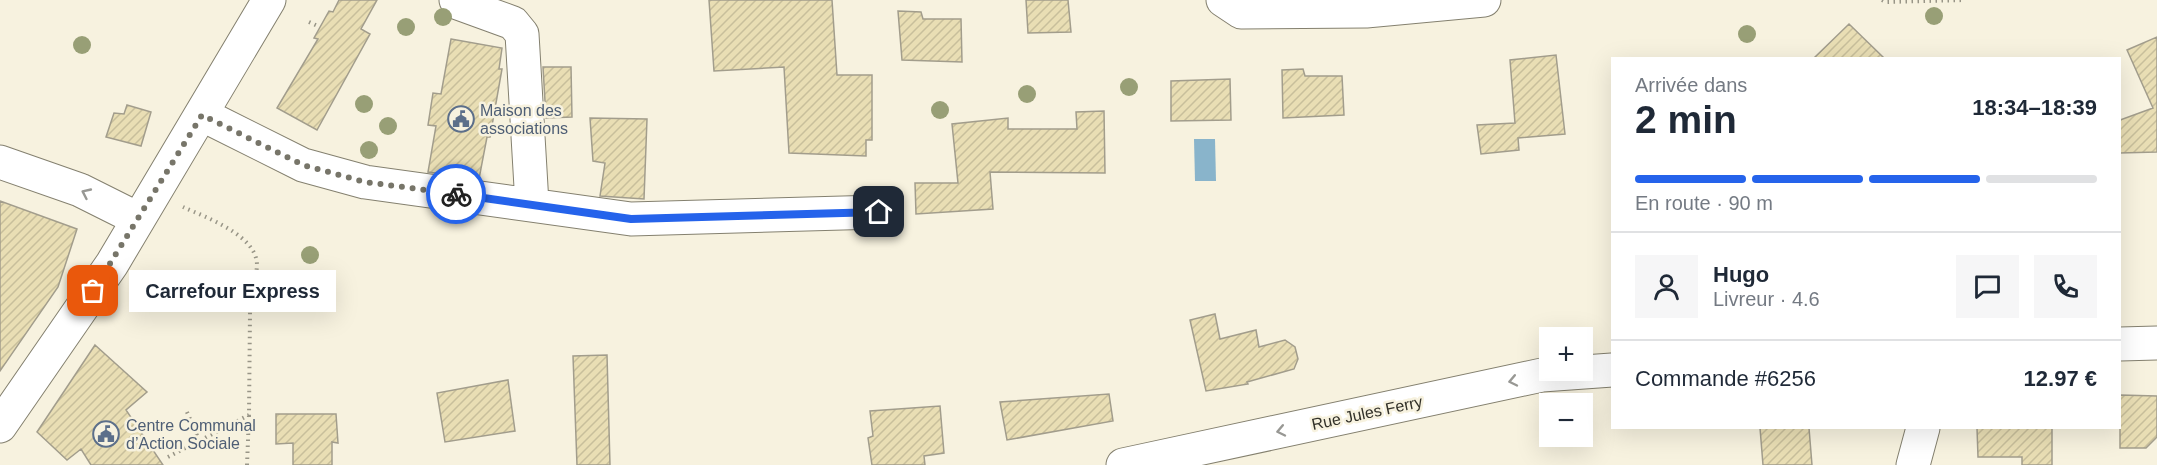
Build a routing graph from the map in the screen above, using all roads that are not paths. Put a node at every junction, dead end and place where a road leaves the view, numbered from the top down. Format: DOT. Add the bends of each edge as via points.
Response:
graph roads {
  1 [pos="269,0"];
  2 [pos="456,0"];
  3 [pos="1222,0"];
  4 [pos="1484,0"];
  5 [pos="202,115"];
  6 [pos="0,162"];
  7 [pos="532,204"];
  8 [pos="879,212"];
  9 [pos="138,219"];
  10 [pos="2157,343"];
  11 [pos="2121,344"];
  12 [pos="1611,370"];
  13 [pos="0,426"];
  14 [pos="1923,429"];
  15 [pos="1123,465"];
  16 [pos="1913,465"];
  1 -- 5 [label="street"];
  2 -- 7 [label="street" via="513,23 522,34"];
  3 -- 4 [label="street" via="1241,12 1366,11"];
  5 -- 7 [label="street" via="303,165 365,182"];
  5 -- 9 [label="street"];
  9 -- 6 [label="street, one-way" via="80,190"];
  7 -- 8 [label="street" via="631,219"];
  9 -- 13 [label="street" via="112,264"];
  10 -- 11 [label="street"];
  12 -- 15 [label="street, Rue Jules Ferry, one-way" via="1542,375"];
  14 -- 16 [label="street"];
}
